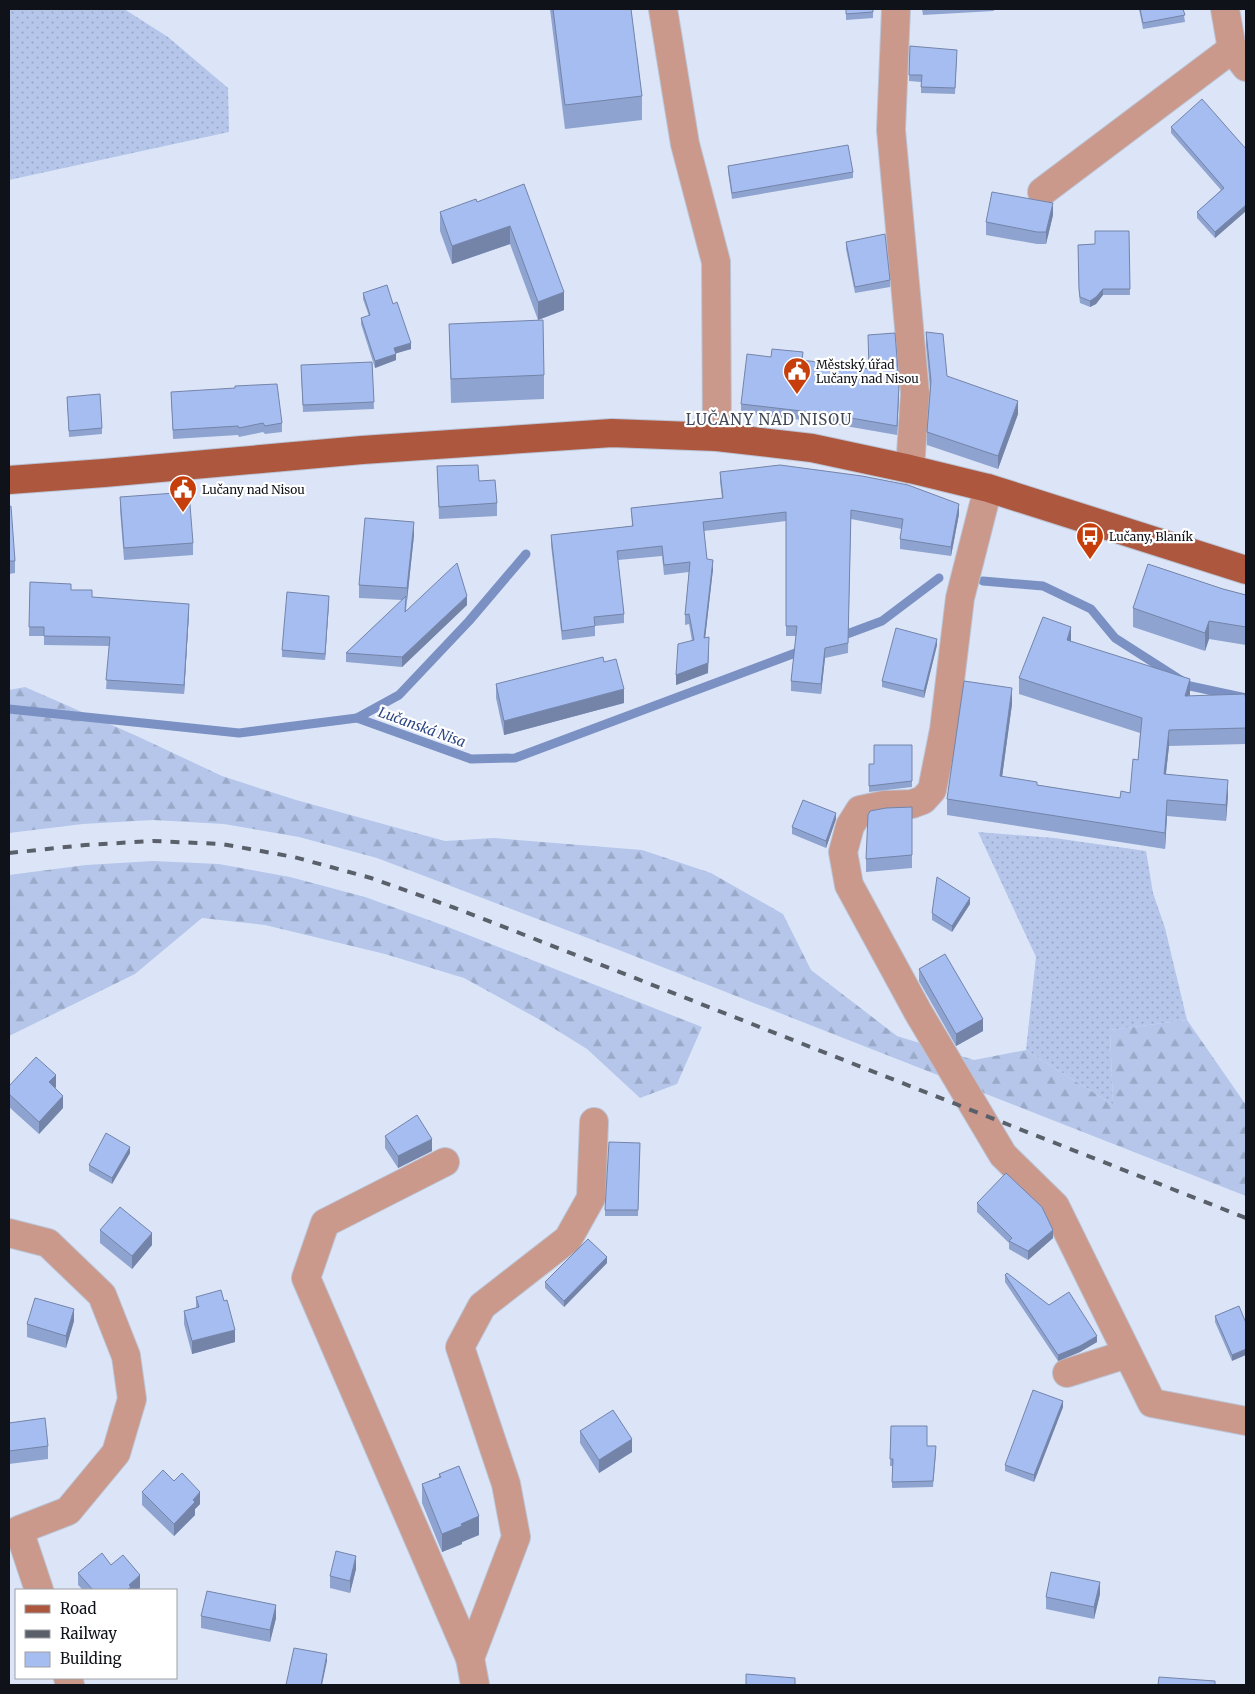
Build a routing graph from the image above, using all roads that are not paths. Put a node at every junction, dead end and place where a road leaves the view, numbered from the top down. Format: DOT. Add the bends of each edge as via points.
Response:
graph roads {
  1 [pos="663,9"];
  2 [pos="896,9"];
  3 [pos="1225,9"];
  4 [pos="1239,58"];
  5 [pos="1042,192"];
  6 [pos="717,437"];
  7 [pos="910,469"];
  8 [pos="9,480"];
  9 [pos="988,488"];
  10 [pos="1246,570"];
  11 [pos="594,1122"];
  12 [pos="445,1162"];
  13 [pos="9,1233"];
  14 [pos="1127,1354"];
  15 [pos="1067,1373"];
  16 [pos="1246,1421"];
  17 [pos="14,1530"];
  18 [pos="39,1589"];
  19 [pos="470,1658"];
  20 [pos="475,1685"];
  1 -- 6 [label="street" via="685,144 716,262"];
  2 -- 7 [label="street" via="891,130 915,393"];
  3 -- 4 [label="street"];
  4 -- 5 [label="street"];
  6 -- 7 [label="main road" via="812,448"];
  6 -- 8 [label="main road" via="604,434"];
  7 -- 9 [label="main road"];
  9 -- 10 [label="main road"];
  9 -- 14 [label="street" via="960,598 944,730 932,790 923,800 912,804 860,810 850,826 843,852 849,885 918,1012 1002,1155 1055,1206"];
  11 -- 19 [label="street" via="591,1198 568,1239 482,1306 460,1347 506,1484 516,1537"];
  12 -- 19 [label="street" via="325,1223 306,1278"];
  13 -- 17 [label="street" via="48,1244 102,1295 126,1356 132,1399 116,1453 68,1511"];
  14 -- 15 [label="street"];
  14 -- 16 [label="street" via="1152,1403"];
  17 -- 18 [label="street"];
  19 -- 20 [label="street"];
}
